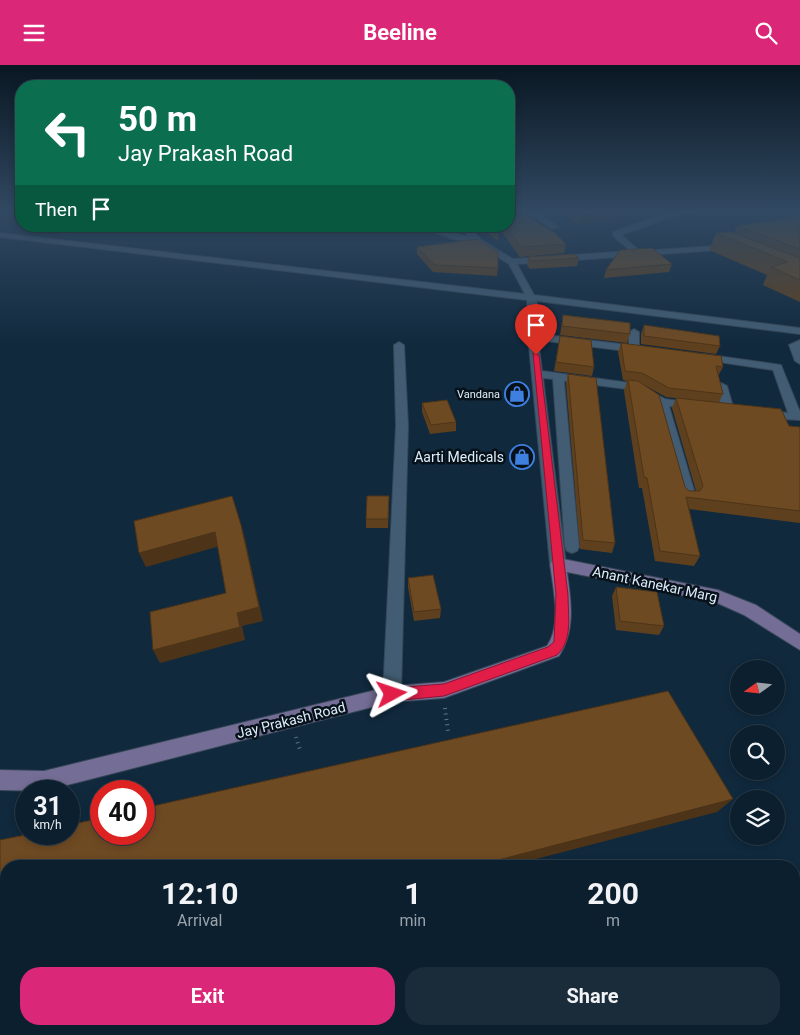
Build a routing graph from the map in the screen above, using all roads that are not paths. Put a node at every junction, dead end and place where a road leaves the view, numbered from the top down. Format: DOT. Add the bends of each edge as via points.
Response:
graph roads {
  1 [pos="183,256"];
  2 [pos="502,256"];
  3 [pos="587,256"];
  4 [pos="512,262"];
  5 [pos="532,299"];
  6 [pos="800,331"];
  7 [pos="634,332"];
  8 [pos="533,336"];
  9 [pos="800,343"];
  10 [pos="399,345"];
  11 [pos="634,349"];
  12 [pos="653,351"];
  13 [pos="692,356"];
  14 [pos="800,361"];
  15 [pos="778,367"];
  16 [pos="800,369"];
  17 [pos="538,374"];
  18 [pos="558,377"];
  19 [pos="721,386"];
  20 [pos="662,403"];
  21 [pos="699,407"];
  22 [pos="728,410"];
  23 [pos="757,413"];
  24 [pos="798,422"];
  25 [pos="689,497"];
  26 [pos="572,547"];
  27 [pos="558,564"];
  28 [pos="800,643"];
  29 [pos="392,694"];
  30 [pos="0,780"];
  1 -- 5 [label="street"];
  2 -- 4 [label="street"];
  3 -- 4 [label="street"];
  4 -- 5 [label="street"];
  5 -- 6 [label="street"];
  5 -- 8 [label="street, Jay Prakash Road"];
  7 -- 11 [label="street"];
  8 -- 11 [label="street"];
  8 -- 17 [label="street, Jay Prakash Road"];
  9 -- 14 [label="street" via="794,345"];
  10 -- 29 [label="street" via="402,426"];
  11 -- 12 [label="street"];
  13 -- 15 [label="street"];
  15 -- 16 [label="street"];
  15 -- 24 [label="street"];
  17 -- 18 [label="street"];
  17 -- 27 [label="street, Jay Prakash Road"];
  18 -- 20 [label="street" via="638,387"];
  18 -- 26 [label="street"];
  19 -- 22 [label="street"];
  20 -- 21 [label="street"];
  20 -- 25 [label="street"];
  23 -- 24 [label="street"];
  27 -- 28 [label="street, Anant Kanekar Marg" via="718,595 750,610"];
  27 -- 29 [label="street, Jay Prakash Road" via="562,636 553,651 444,690"];
  29 -- 30 [label="street, Jay Prakash Road" via="44,781"];
}
